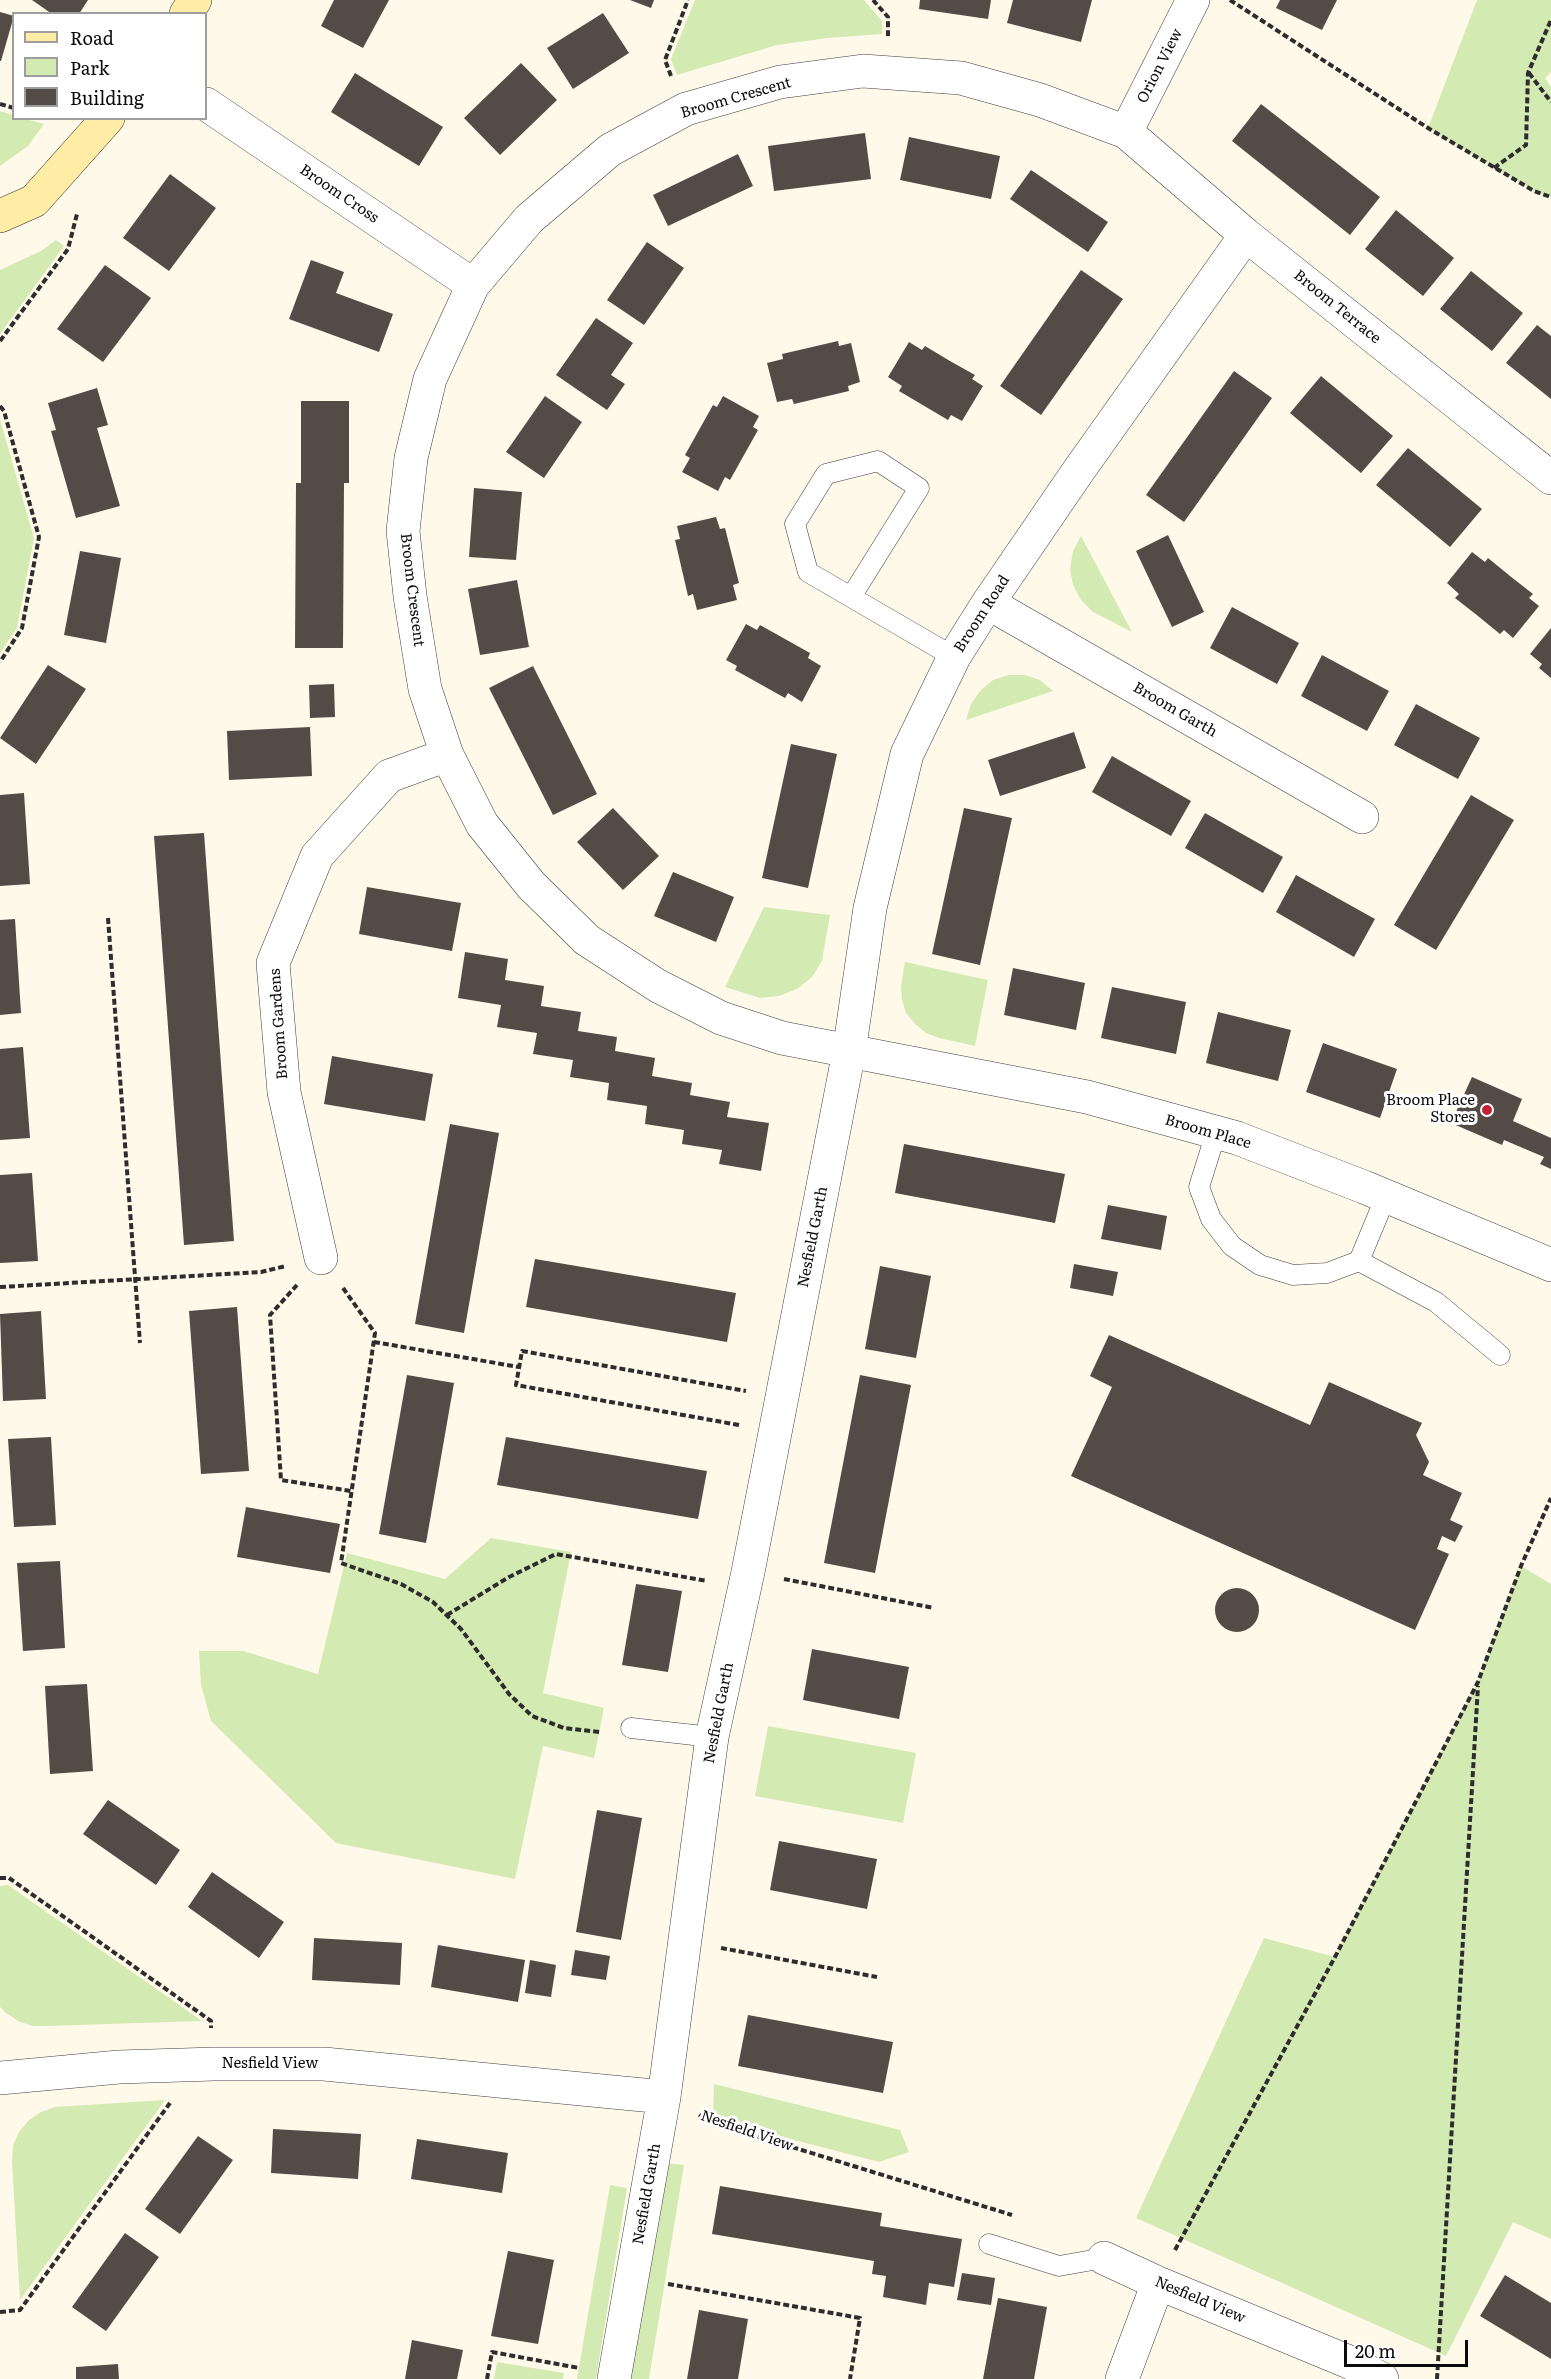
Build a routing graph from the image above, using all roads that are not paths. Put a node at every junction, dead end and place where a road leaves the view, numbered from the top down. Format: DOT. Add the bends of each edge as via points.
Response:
graph roads {
  1 [pos="1193,0"];
  2 [pos="207,105"];
  3 [pos="106,120"];
  4 [pos="1126,132"];
  5 [pos="0,216"];
  6 [pos="1246,235"];
  7 [pos="473,285"];
  8 [pos="1551,478"];
  9 [pos="851,597"];
  10 [pos="988,603"];
  11 [pos="954,657"];
  12 [pos="447,755"];
  13 [pos="1362,817"];
  14 [pos="849,1052"];
  15 [pos="1216,1132"];
  16 [pos="1386,1196"];
  17 [pos="321,1258"];
  18 [pos="1359,1261"];
  19 [pos="1551,1266"];
  20 [pos="1500,1355"];
  21 [pos="631,1728"];
  22 [pos="712,1737"];
  23 [pos="0,2078"];
  24 [pos="664,2097"];
  25 [pos="989,2244"];
  26 [pos="1104,2258"];
  27 [pos="1158,2283"];
  28 [pos="615,2377"];
  29 [pos="1122,2379"];
  30 [pos="1382,2379"];
  1 -- 4 [label="street, Orion View"];
  2 -- 7 [label="street, Broom Cross"];
  3 -- 5 [label="street" via="34,201"];
  4 -- 6 [label="street, Broom Terrace"];
  4 -- 7 [label="street, Broom Crescent" via="1040,100 961,78 863,71 780,82 686,109 610,150 529,219"];
  6 -- 8 [label="street, Broom Terrace"];
  6 -- 10 [label="street, Broom Road"];
  7 -- 12 [label="street, Broom Crescent" via="430,380 411,458 403,531 425,689"];
  9 -- 9 [label="lane" via="808,572 795,524 826,474 878,461 919,488"];
  9 -- 11 [label="lane"];
  10 -- 11 [label="street, Broom Road"];
  10 -- 13 [label="street, Broom Garth"];
  11 -- 14 [label="street, Broom Road" via="907,754 870,908"];
  12 -- 14 [label="street, Broom Crescent" via="482,824 531,885 587,940 658,986 721,1018 782,1038"];
  12 -- 17 [label="street, Broom Gardens" via="389,776 317,856 273,963 284,1092"];
  14 -- 15 [label="street, Broom Place" via="1087,1097"];
  14 -- 22 [label="street, Nesfield Garth"];
  15 -- 16 [label="street, Broom Place"];
  15 -- 18 [label="lane" via="1199,1187 1211,1219 1232,1246 1260,1265 1293,1275 1327,1273"];
  16 -- 18 [label="lane"];
  16 -- 19 [label="street, Broom Place"];
  18 -- 20 [label="lane" via="1436,1302"];
  21 -- 22 [label="lane"];
  22 -- 24 [label="street, Nesfield Garth"];
  23 -- 24 [label="street, Nesfield View" via="119,2067 324,2064"];
  24 -- 28 [label="street, Nesfield Garth"];
  25 -- 26 [label="lane" via="1059,2266"];
  26 -- 27 [label="street, Nesfield View"];
  27 -- 29 [label="street"];
  27 -- 30 [label="street, Nesfield View"];
}
